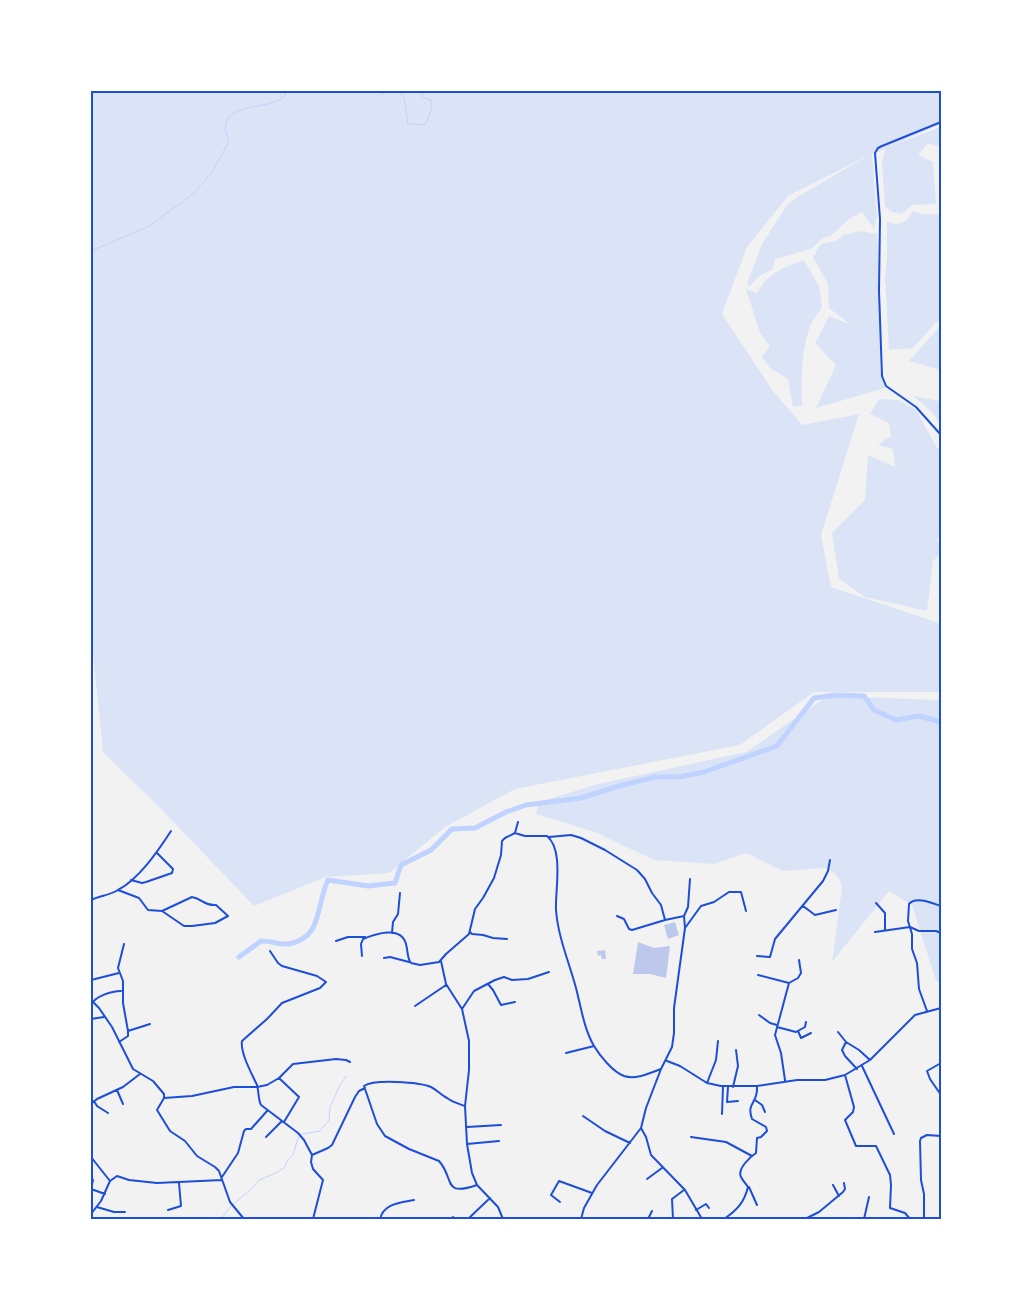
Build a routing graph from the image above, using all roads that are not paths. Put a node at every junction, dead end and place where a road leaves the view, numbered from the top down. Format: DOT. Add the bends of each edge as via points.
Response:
graph roads {
  1 [pos="941,122"];
  2 [pos="941,435"];
  3 [pos="518,822"];
  4 [pos="171,831"];
  5 [pos="515,833"];
  6 [pos="549,836"];
  7 [pos="157,852"];
  8 [pos="830,860"];
  9 [pos="690,879"];
  10 [pos="131,880"];
  11 [pos="118,890"];
  12 [pos="400,893"];
  13 [pos="91,900"];
  14 [pos="876,903"];
  15 [pos="803,906"];
  16 [pos="941,906"];
  17 [pos="836,910"];
  18 [pos="162,911"];
  19 [pos="746,911"];
  20 [pos="617,916"];
  21 [pos="684,916"];
  22 [pos="665,920"];
  23 [pos="910,927"];
  24 [pos="685,928"];
  25 [pos="885,930"];
  26 [pos="392,932"];
  27 [pos="470,932"];
  28 [pos="876,932"];
  29 [pos="941,933"];
  30 [pos="367,937"];
  31 [pos="507,939"];
  32 [pos="336,941"];
  33 [pos="124,944"];
  34 [pos="270,951"];
  35 [pos="362,956"];
  36 [pos="757,956"];
  37 [pos="384,958"];
  38 [pos="800,960"];
  39 [pos="441,961"];
  40 [pos="410,962"];
  41 [pos="549,972"];
  42 [pos="119,973"];
  43 [pos="758,975"];
  44 [pos="91,980"];
  45 [pos="789,983"];
  46 [pos="446,984"];
  47 [pos="488,984"];
  48 [pos="122,991"];
  49 [pos="92,1000"];
  50 [pos="515,1002"];
  51 [pos="91,1005"];
  52 [pos="415,1006"];
  53 [pos="941,1008"];
  54 [pos="462,1009"];
  55 [pos="928,1012"];
  56 [pos="759,1016"];
  57 [pos="105,1017"];
  58 [pos="91,1019"];
  59 [pos="806,1022"];
  60 [pos="150,1024"];
  61 [pos="777,1026"];
  62 [pos="128,1032"];
  63 [pos="798,1032"];
  64 [pos="838,1032"];
  65 [pos="811,1034"];
  66 [pos="718,1041"];
  67 [pos="119,1042"];
  68 [pos="846,1042"];
  69 [pos="594,1046"];
  70 [pos="736,1050"];
  71 [pos="566,1054"];
  72 [pos="666,1060"];
  73 [pos="870,1060"];
  74 [pos="350,1062"];
  75 [pos="941,1062"];
  76 [pos="862,1066"];
  77 [pos="661,1069"];
  78 [pos="857,1069"];
  79 [pos="140,1074"];
  80 [pos="845,1075"];
  81 [pos="279,1078"];
  82 [pos="785,1081"];
  83 [pos="707,1083"];
  84 [pos="723,1086"];
  85 [pos="757,1086"];
  86 [pos="258,1087"];
  87 [pos="728,1087"];
  88 [pos="733,1087"];
  89 [pos="365,1088"];
  90 [pos="117,1090"];
  91 [pos="941,1094"];
  92 [pos="164,1098"];
  93 [pos="755,1100"];
  94 [pos="94,1101"];
  95 [pos="738,1101"];
  96 [pos="91,1104"];
  97 [pos="123,1104"];
  98 [pos="465,1106"];
  99 [pos="267,1110"];
  100 [pos="765,1112"];
  101 [pos="108,1113"];
  102 [pos="722,1114"];
  103 [pos="583,1116"];
  104 [pos="283,1122"];
  105 [pos="501,1125"];
  106 [pos="467,1127"];
  107 [pos="641,1128"];
  108 [pos="894,1134"];
  109 [pos="941,1136"];
  110 [pos="266,1137"];
  111 [pos="691,1137"];
  112 [pos="499,1141"];
  113 [pos="630,1143"];
  114 [pos="467,1144"];
  115 [pos="312,1155"];
  116 [pos="91,1156"];
  117 [pos="752,1156"];
  118 [pos="662,1168"];
  119 [pos="91,1177"];
  120 [pos="222,1178"];
  121 [pos="647,1179"];
  122 [pos="110,1180"];
  123 [pos="179,1183"];
  124 [pos="844,1183"];
  125 [pos="477,1185"];
  126 [pos="833,1185"];
  127 [pos="748,1186"];
  128 [pos="685,1190"];
  129 [pos="592,1193"];
  130 [pos="105,1194"];
  131 [pos="839,1196"];
  132 [pos="869,1197"];
  133 [pos="490,1198"];
  134 [pos="414,1200"];
  135 [pos="560,1202"];
  136 [pos="757,1205"];
  137 [pos="96,1207"];
  138 [pos="709,1208"];
  139 [pos="168,1210"];
  140 [pos="696,1210"];
  141 [pos="652,1211"];
  142 [pos="125,1212"];
  143 [pos="91,1214"];
  144 [pos="813,1217"];
  145 [pos="244,1219"];
  146 [pos="313,1219"];
  147 [pos="380,1219"];
  148 [pos="450,1219"];
  149 [pos="455,1219"];
  150 [pos="468,1219"];
  151 [pos="503,1219"];
  152 [pos="581,1219"];
  153 [pos="648,1219"];
  154 [pos="673,1219"];
  155 [pos="702,1219"];
  156 [pos="724,1219"];
  157 [pos="805,1219"];
  158 [pos="864,1219"];
  159 [pos="910,1219"];
  160 [pos="924,1219"];
  1 -- 2 [label="street" via="882,146 875,153 880,219 882,376 886,386 916,407"];
  3 -- 5 [label="street"];
  4 -- 7 [label="street"];
  5 -- 6 [label="street"];
  5 -- 27 [label="street" via="502,841 494,878 475,909"];
  6 -- 22 [label="street" via="581,838 637,870 661,904"];
  6 -- 69 [label="street" via="556,859 559,929"];
  7 -- 10 [label="street"];
  7 -- 10 [label="street" via="173,869 172,873 142,883"];
  8 -- 15 [label="street" via="826,876"];
  9 -- 21 [label="street" via="688,910"];
  10 -- 11 [label="street"];
  11 -- 13 [label="street"];
  11 -- 18 [label="street" via="139,898 148,910"];
  12 -- 26 [label="street"];
  14 -- 25 [label="street" via="885,913"];
  15 -- 17 [label="street" via="816,915"];
  15 -- 36 [label="street" via="775,939 770,957"];
  16 -- 23 [label="street" via="916,900 910,902"];
  18 -- 18 [label="street" via="184,926 215,923 228,916 216,905 207,906 192,897"];
  19 -- 24 [label="street" via="741,892 729,892 701,906"];
  20 -- 22 [label="street" via="624,919 632,930"];
  21 -- 22 [label="street"];
  21 -- 24 [label="street"];
  23 -- 25 [label="street"];
  23 -- 29 [label="street"];
  23 -- 55 [label="street" via="919,989"];
  24 -- 72 [label="street" via="672,1047"];
  25 -- 28 [label="street"];
  26 -- 30 [label="street"];
  26 -- 40 [label="street" via="404,939"];
  27 -- 31 [label="street"];
  27 -- 39 [label="street"];
  30 -- 32 [label="street" via="345,937"];
  30 -- 35 [label="street" via="362,941"];
  33 -- 42 [label="street"];
  34 -- 86 [label="street" via="282,966 317,976 326,982 320,988 282,1004 242,1040 241,1047"];
  37 -- 40 [label="street"];
  38 -- 45 [label="street" via="801,975"];
  39 -- 40 [label="street" via="420,965"];
  39 -- 46 [label="street"];
  41 -- 47 [label="street" via="528,979 502,977"];
  42 -- 44 [label="street"];
  42 -- 48 [label="street" via="123,981"];
  43 -- 45 [label="street"];
  45 -- 61 [label="street"];
  46 -- 52 [label="street"];
  46 -- 54 [label="street"];
  47 -- 50 [label="street" via="501,1005"];
  47 -- 54 [label="street" via="474,991"];
  48 -- 49 [label="street"];
  48 -- 62 [label="street"];
  49 -- 51 [label="street"];
  49 -- 57 [label="street"];
  53 -- 55 [label="street"];
  54 -- 98 [label="street" via="469,1043"];
  55 -- 73 [label="street" via="912,1017"];
  56 -- 61 [label="street"];
  57 -- 58 [label="street"];
  57 -- 67 [label="street"];
  59 -- 63 [label="street"];
  60 -- 62 [label="street"];
  61 -- 63 [label="street"];
  61 -- 82 [label="street" via="775,1035"];
  62 -- 67 [label="street" via="128,1036"];
  63 -- 65 [label="street" via="801,1038"];
  64 -- 68 [label="street"];
  66 -- 83 [label="street"];
  67 -- 79 [label="street" via="133,1069"];
  68 -- 73 [label="street"];
  68 -- 78 [label="street" via="842,1052"];
  69 -- 71 [label="street"];
  69 -- 77 [label="street" via="611,1066 626,1077"];
  70 -- 88 [label="street" via="738,1066"];
  72 -- 77 [label="street"];
  72 -- 83 [label="street"];
  73 -- 76 [label="street"];
  74 -- 81 [label="street" via="336,1059 294,1064"];
  75 -- 91 [label="street" via="927,1071"];
  76 -- 78 [label="street"];
  76 -- 108 [label="street"];
  77 -- 107 [label="street"];
  78 -- 80 [label="street"];
  79 -- 90 [label="street"];
  79 -- 92 [label="street" via="154,1081"];
  80 -- 82 [label="street" via="825,1080"];
  80 -- 159 [label="street" via="854,1107 845,1120 856,1146 876,1146 890,1175 890,1208 905,1213"];
  81 -- 86 [label="street"];
  81 -- 104 [label="street" via="299,1097"];
  82 -- 85 [label="street"];
  83 -- 84 [label="street"];
  84 -- 87 [label="street"];
  84 -- 102 [label="street"];
  85 -- 88 [label="street"];
  85 -- 93 [label="street"];
  86 -- 92 [label="street" via="234,1086 192,1096"];
  86 -- 99 [label="street" via="261,1105"];
  87 -- 88 [label="street"];
  87 -- 95 [label="street" via="727,1102"];
  89 -- 98 [label="street" via="366,1084 375,1082 424,1085"];
  89 -- 115 [label="street" via="354,1097 332,1145"];
  89 -- 125 [label="street" via="385,1136 439,1161 455,1188 463,1190"];
  90 -- 94 [label="street"];
  90 -- 97 [label="street"];
  92 -- 120 [label="street" via="157,1110 170,1131 189,1144 197,1156 215,1167"];
  93 -- 100 [label="street"];
  93 -- 117 [label="street" via="749,1109 752,1119 767,1129 757,1138 756,1151"];
  94 -- 96 [label="street"];
  94 -- 101 [label="street"];
  98 -- 106 [label="street"];
  99 -- 104 [label="street"];
  99 -- 120 [label="street" via="251,1129 244,1131 238,1153"];
  103 -- 113 [label="street"];
  104 -- 110 [label="street"];
  104 -- 115 [label="street" via="298,1133"];
  105 -- 106 [label="street"];
  106 -- 114 [label="street"];
  107 -- 113 [label="street"];
  107 -- 118 [label="street" via="651,1155"];
  109 -- 160 [label="street" via="925,1136 920,1141"];
  111 -- 117 [label="street" via="726,1142"];
  112 -- 114 [label="street"];
  113 -- 129 [label="street"];
  114 -- 125 [label="street"];
  115 -- 146 [label="street" via="313,1169 323,1180"];
  116 -- 122 [label="street"];
  117 -- 127 [label="street" via="740,1173"];
  118 -- 121 [label="street"];
  118 -- 128 [label="street"];
  119 -- 130 [label="street" via="91,1189"];
  120 -- 123 [label="street"];
  120 -- 145 [label="street" via="230,1202"];
  122 -- 123 [label="street" via="117,1176 142,1182"];
  122 -- 130 [label="street"];
  123 -- 139 [label="street" via="181,1206"];
  124 -- 131 [label="street" via="845,1189"];
  125 -- 133 [label="street"];
  126 -- 131 [label="street"];
  127 -- 136 [label="street"];
  127 -- 156 [label="street" via="740,1207"];
  128 -- 140 [label="street"];
  128 -- 154 [label="street" via="672,1199"];
  129 -- 135 [label="street" via="559,1181 550,1195"];
  129 -- 152 [label="street"];
  130 -- 137 [label="street"];
  131 -- 144 [label="street"];
  132 -- 158 [label="street"];
  133 -- 150 [label="street"];
  133 -- 151 [label="street"];
  134 -- 147 [label="street" via="388,1206"];
  137 -- 142 [label="street"];
  137 -- 143 [label="street"];
  138 -- 140 [label="street" via="706,1204"];
  140 -- 155 [label="street"];
  141 -- 153 [label="street"];
  144 -- 157 [label="street"];
  148 -- 149 [label="street" via="453,1216"];
}
